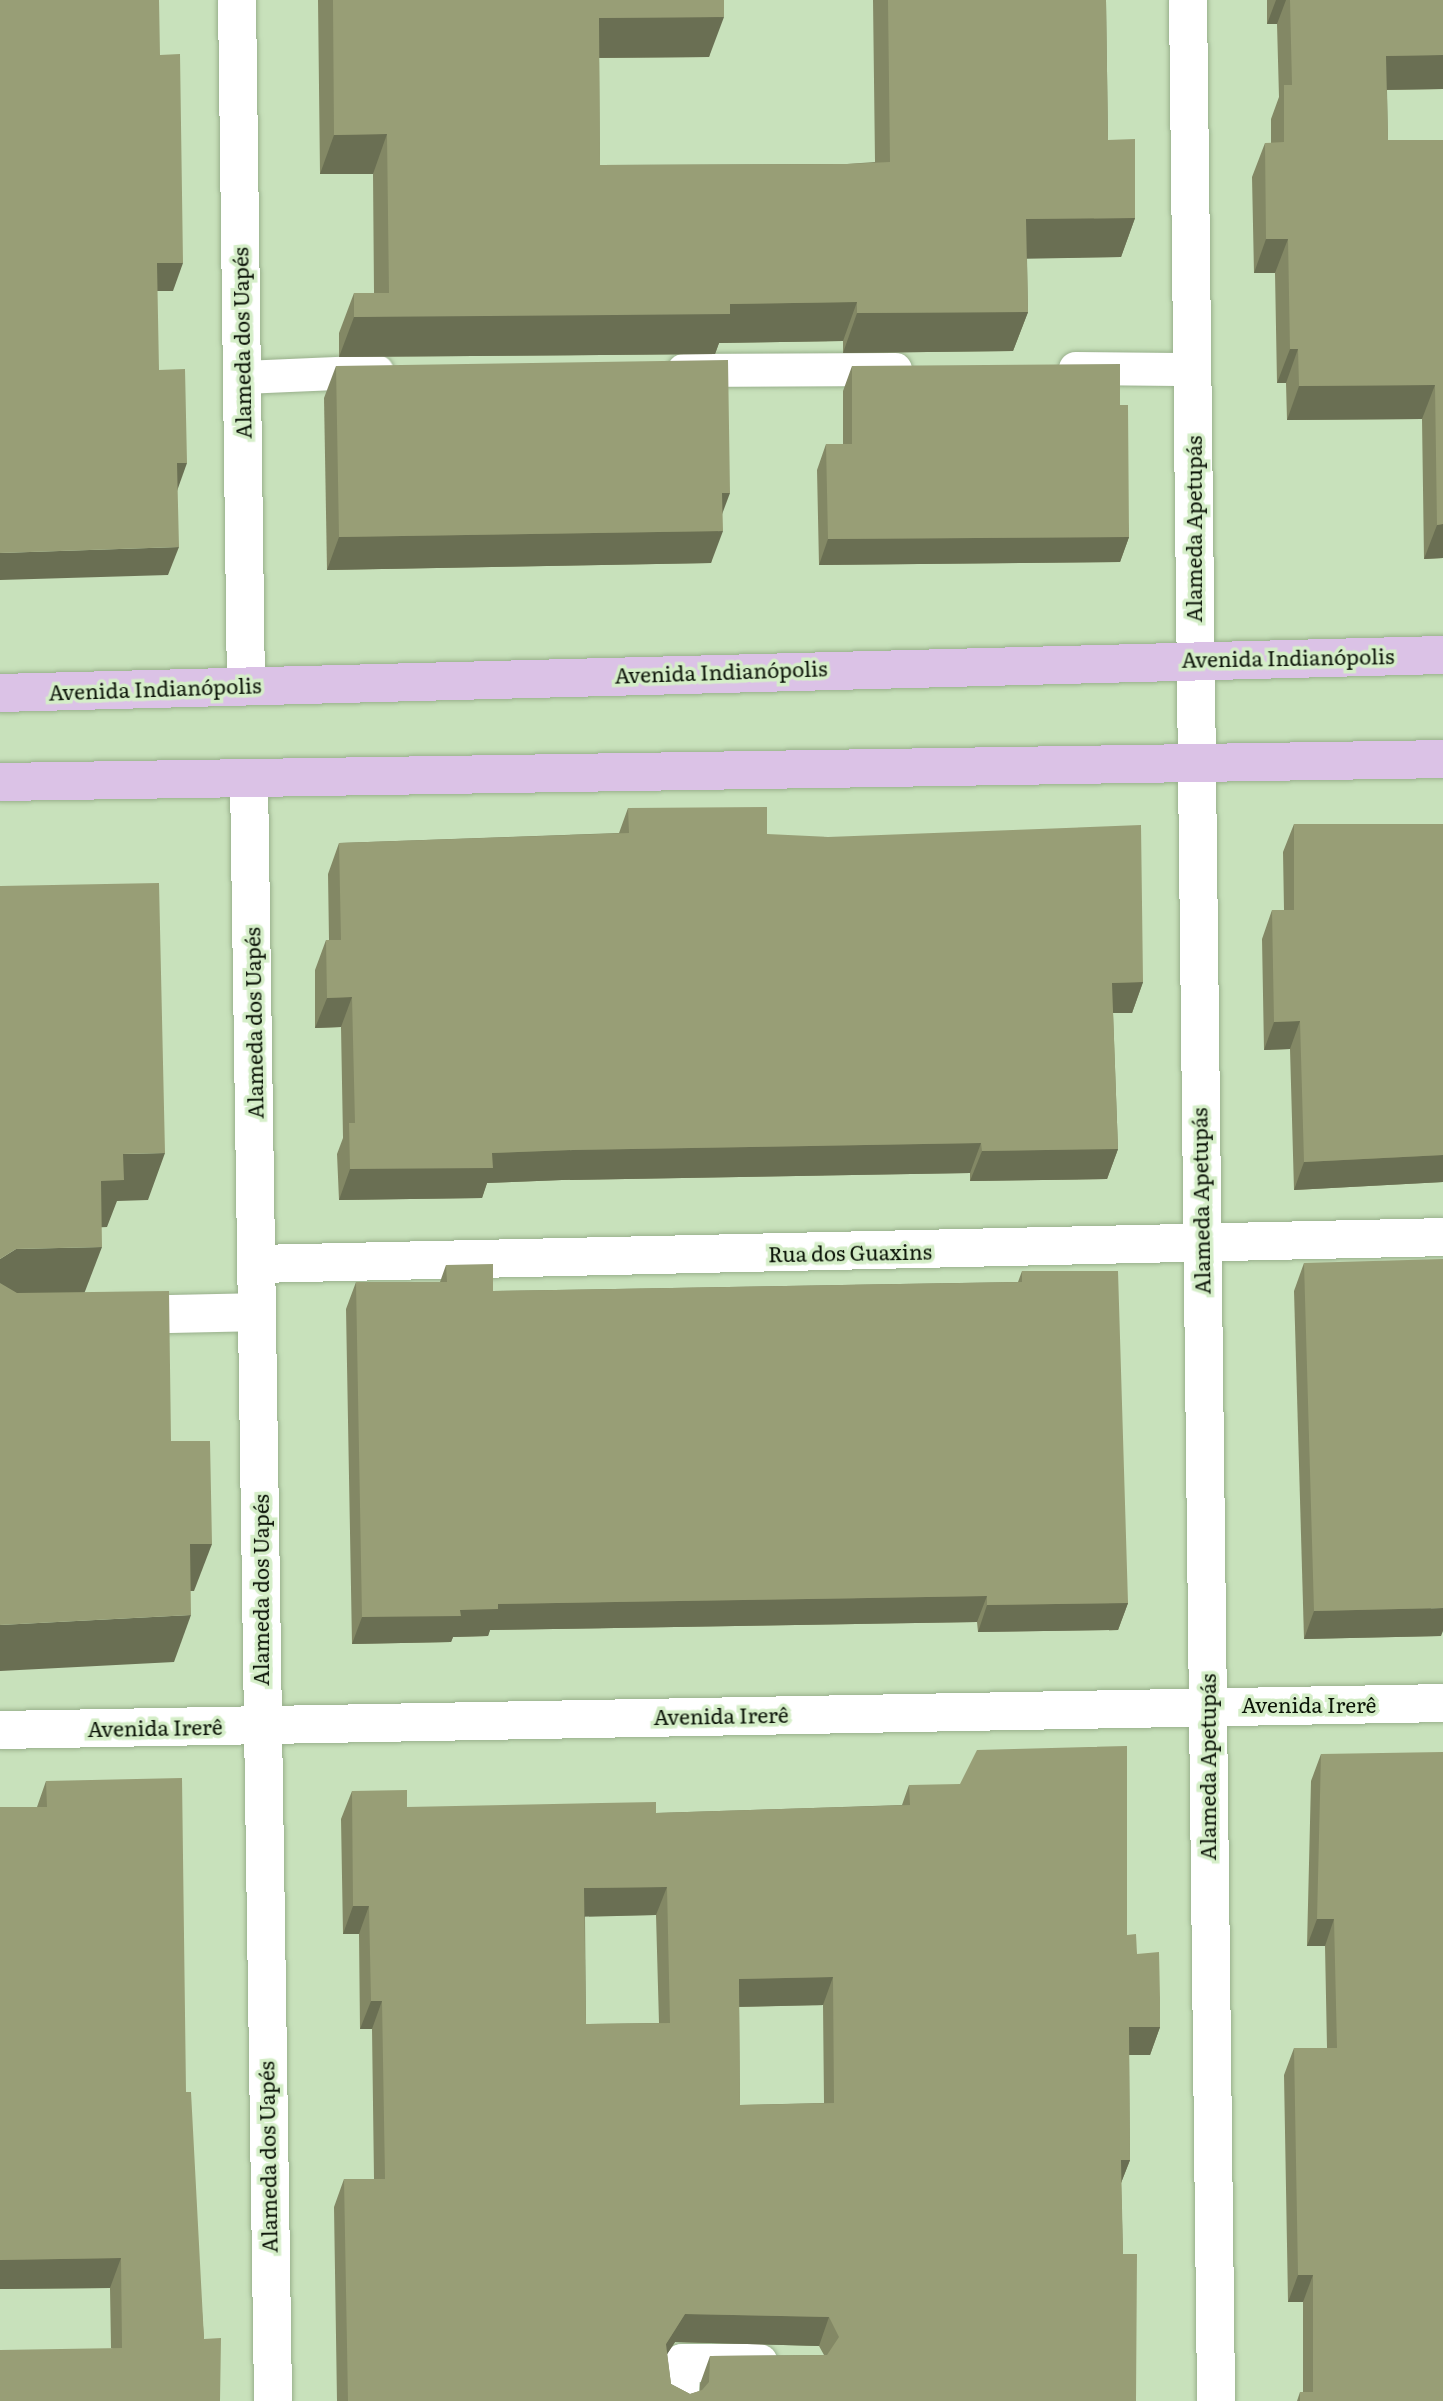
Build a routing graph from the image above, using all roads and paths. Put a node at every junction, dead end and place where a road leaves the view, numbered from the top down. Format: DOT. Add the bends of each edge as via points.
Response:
graph roads {
  1 [pos="237,0"];
  2 [pos="1188,0"];
  3 [pos="923,368"];
  4 [pos="1048,368"];
  5 [pos="1192,369"];
  6 [pos="645,370"];
  7 [pos="408,371"];
  8 [pos="242,377"];
  9 [pos="1443,655"];
  10 [pos="1194,657"];
  11 [pos="246,685"];
  12 [pos="0,694"];
  13 [pos="1443,759"];
  14 [pos="1195,761"];
  15 [pos="249,779"];
  16 [pos="0,782"];
  17 [pos="1443,1237"];
  18 [pos="1201,1244"];
  19 [pos="257,1264"];
  20 [pos="257,1312"];
  21 [pos="81,1316"];
  22 [pos="1443,1703"];
  23 [pos="1207,1704"];
  24 [pos="261,1726"];
  25 [pos="0,1730"];
  26 [pos="794,2364"];
  27 [pos="273,2401"];
  28 [pos="679,2401"];
  29 [pos="1216,2401"];
  1 -- 8 [label="street, Alameda dos Uapés"];
  2 -- 5 [label="street, Alameda Apetupás"];
  3 -- 6 [label="lane"];
  4 -- 5 [label="lane"];
  5 -- 10 [label="street, Alameda Apetupás"];
  7 -- 8 [label="lane"];
  8 -- 11 [label="street, Alameda dos Uapés"];
  9 -- 10 [label="main road, Avenida Indianópolis"];
  10 -- 11 [label="main road, Avenida Indianópolis"];
  10 -- 14 [label="street, Alameda Apetupás"];
  11 -- 12 [label="main road, Avenida Indianópolis"];
  13 -- 14 [label="main road"];
  14 -- 15 [label="main road"];
  14 -- 18 [label="street, Alameda Apetupás"];
  15 -- 16 [label="main road"];
  15 -- 19 [label="street, Alameda dos Uapés"];
  17 -- 18 [label="street, Rua dos Guaxins"];
  18 -- 19 [label="street, Rua dos Guaxins"];
  18 -- 23 [label="street, Alameda Apetupás"];
  19 -- 20 [label="street, Alameda dos Uapés"];
  20 -- 21 [label="street"];
  20 -- 24 [label="street, Alameda dos Uapés"];
  22 -- 23 [label="street, Avenida Irerê"];
  23 -- 24 [label="street, Avenida Irerê"];
  23 -- 29 [label="street, Alameda Apetupás"];
  24 -- 25 [label="street, Avenida Irerê"];
  24 -- 27 [label="street, Alameda dos Uapés"];
  26 -- 28 [label="street" via="684,2362 677,2372"];
}
